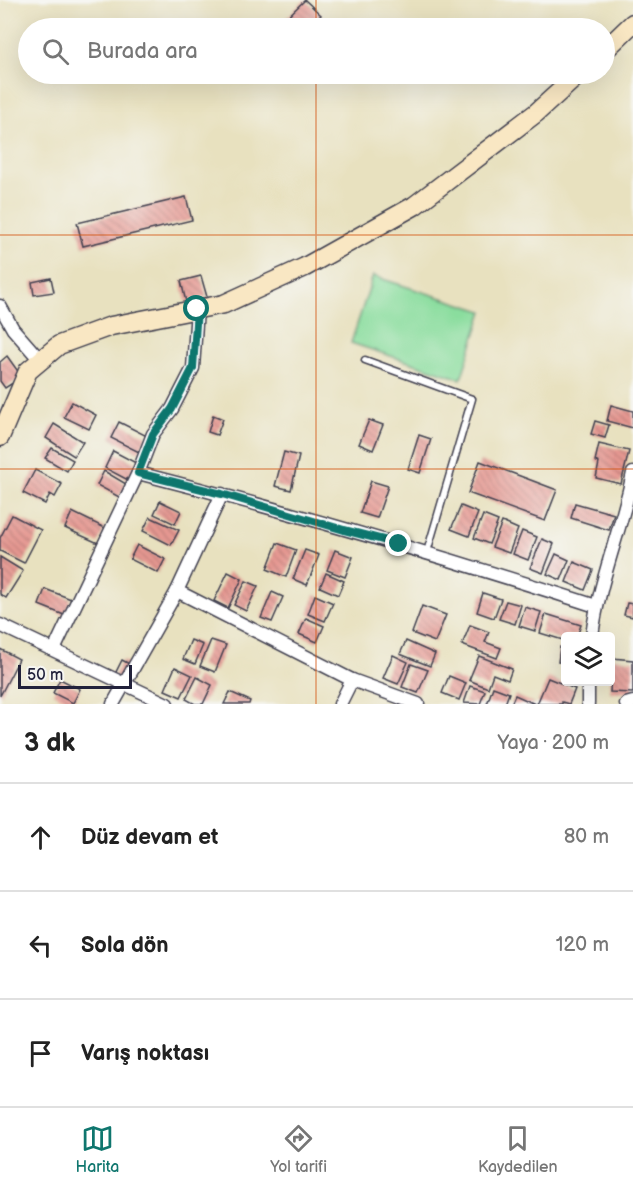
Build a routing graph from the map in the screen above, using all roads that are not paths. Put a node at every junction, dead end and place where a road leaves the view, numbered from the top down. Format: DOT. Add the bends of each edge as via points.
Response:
graph roads {
  1 [pos="633,23"];
  2 [pos="615,40"];
  3 [pos="568,84"];
  4 [pos="0,306"];
  5 [pos="197,309"];
  6 [pos="365,360"];
  7 [pos="41,361"];
  8 [pos="0,437"];
  9 [pos="138,473"];
  10 [pos="633,473"];
  11 [pos="222,494"];
  12 [pos="628,511"];
  13 [pos="427,552"];
  14 [pos="177,591"];
  15 [pos="596,606"];
  16 [pos="0,625"];
  17 [pos="593,632"];
  18 [pos="54,650"];
  19 [pos="352,680"];
  20 [pos="125,683"];
  21 [pos="588,686"];
  22 [pos="633,702"];
  23 [pos="113,704"];
  24 [pos="167,704"];
  25 [pos="340,704"];
  26 [pos="418,704"];
  27 [pos="588,704"];
  28 [pos="626,704"];
  1 -- 2 [label="main road"];
  3 -- 5 [label="main road" via="414,206 305,267 224,304"];
  4 -- 7 [label="street" via="13,329"];
  5 -- 7 [label="main road" via="111,326 59,345"];
  5 -- 9 [label="street" via="193,368 172,409 153,434"];
  6 -- 13 [label="lane" via="472,399"];
  7 -- 8 [label="main road" via="28,371"];
  9 -- 11 [label="street"];
  9 -- 18 [label="street"];
  10 -- 12 [label="street"];
  11 -- 13 [label="street"];
  11 -- 14 [label="street"];
  12 -- 15 [label="street"];
  13 -- 15 [label="street"];
  14 -- 19 [label="street"];
  14 -- 20 [label="street"];
  15 -- 17 [label="street"];
  16 -- 18 [label="street"];
  18 -- 20 [label="street"];
  19 -- 25 [label="street"];
  19 -- 26 [label="street"];
  20 -- 23 [label="street"];
  20 -- 24 [label="street"];
  21 -- 27 [label="street"];
  22 -- 28 [label="street"];
}
